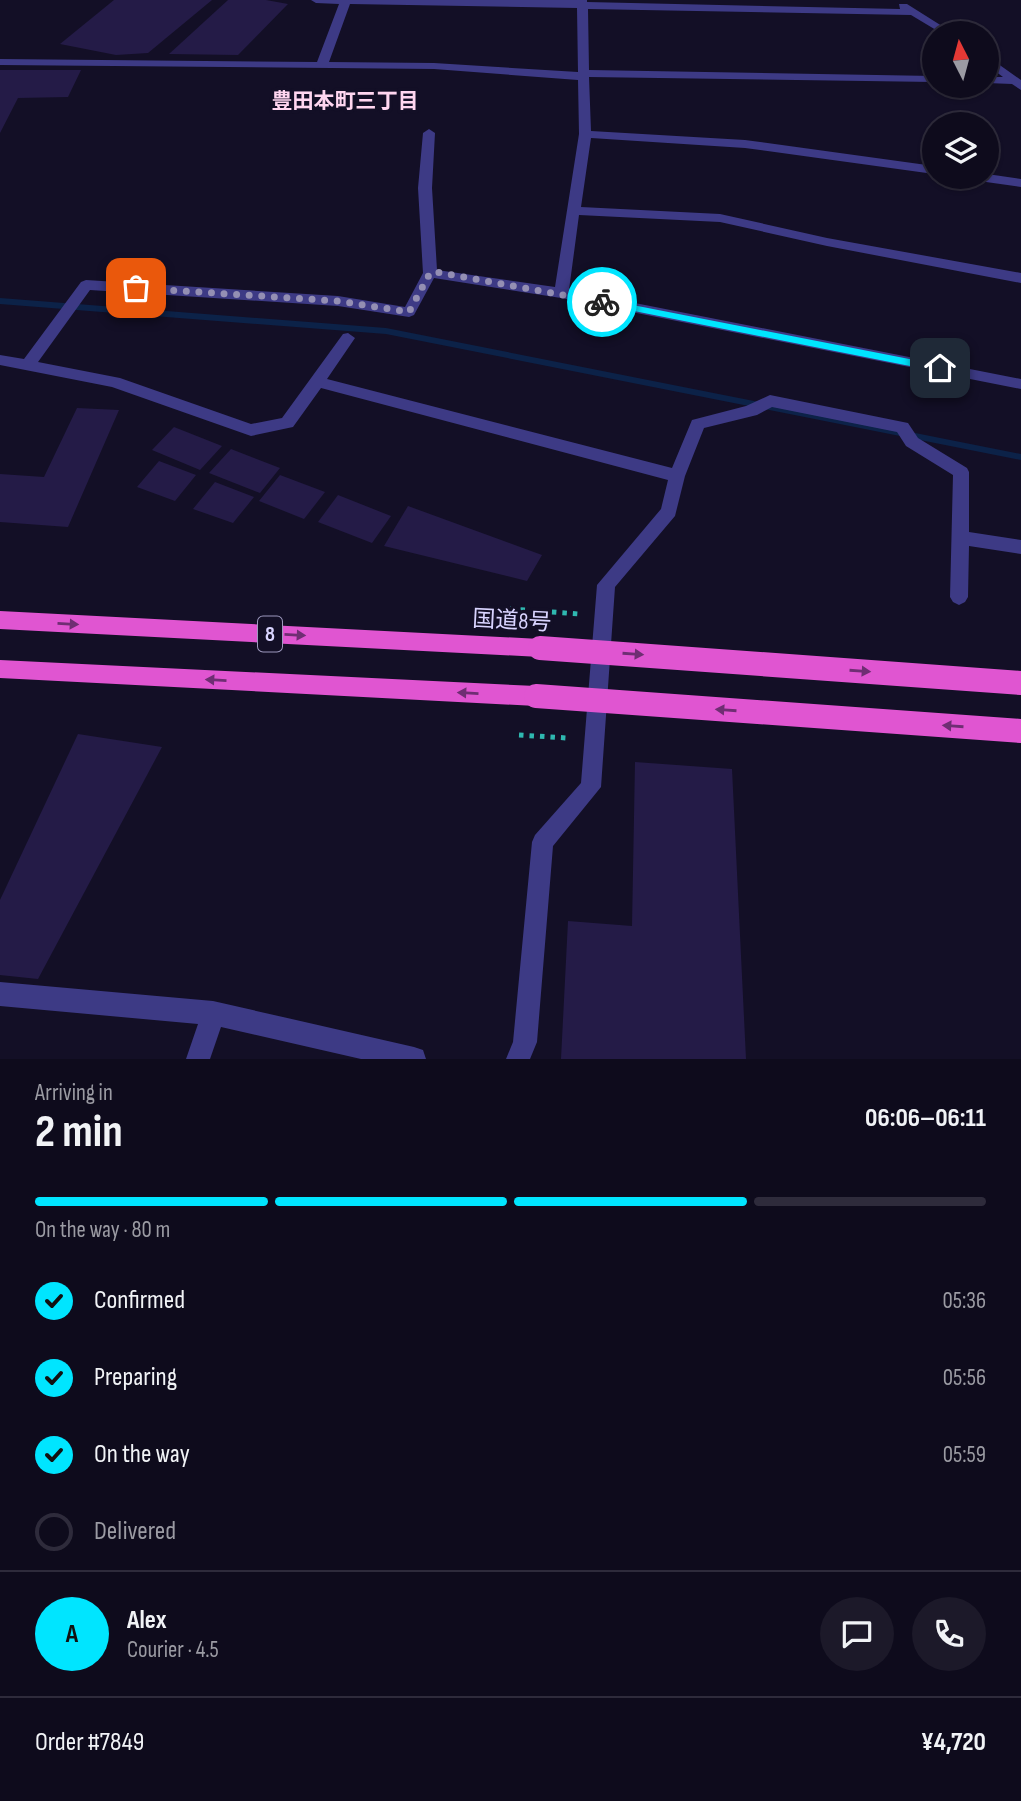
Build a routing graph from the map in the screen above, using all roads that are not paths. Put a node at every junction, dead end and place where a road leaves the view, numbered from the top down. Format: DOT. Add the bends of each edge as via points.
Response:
graph roads {
  1 [pos="316,0"];
  2 [pos="892,0"];
  3 [pos="345,3"];
  4 [pos="582,3"];
  5 [pos="697,4"];
  6 [pos="913,12"];
  7 [pos="928,21"];
  8 [pos="0,62"];
  9 [pos="322,64"];
  10 [pos="999,68"];
  11 [pos="583,75"];
  12 [pos="922,79"];
  13 [pos="999,81"];
  14 [pos="1018,83"];
  15 [pos="429,133"];
  16 [pos="585,134"];
  17 [pos="922,168"];
  18 [pos="999,180"];
  19 [pos="1021,183"];
  20 [pos="574,211"];
  21 [pos="430,273"];
  22 [pos="1021,278"];
  23 [pos="561,293"];
  24 [pos="348,338"];
  25 [pos="0,360"];
  26 [pos="28,365"];
  27 [pos="317,382"];
  28 [pos="1021,384"];
  29 [pos="677,476"];
  30 [pos="960,538"];
  31 [pos="1021,547"];
  32 [pos="959,597"];
  33 [pos="0,620"];
  34 [pos="0,669"];
  35 [pos="1021,684"];
  36 [pos="1021,731"];
  37 [pos="0,994"];
  38 [pos="213,1013"];
  39 [pos="198,1059"];
  40 [pos="414,1059"];
  41 [pos="518,1059"];
  1 -- 3 [label="street"];
  2 -- 6 [label="street"];
  3 -- 4 [label="street"];
  3 -- 9 [label="street"];
  4 -- 5 [label="street"];
  4 -- 11 [label="street"];
  5 -- 6 [label="street"];
  6 -- 7 [label="street"];
  8 -- 9 [label="street"];
  9 -- 11 [label="street"];
  10 -- 14 [label="street"];
  11 -- 12 [label="street"];
  11 -- 16 [label="street"];
  13 -- 14 [label="street"];
  15 -- 21 [label="street" via="425,187"];
  16 -- 17 [label="street" via="745,144"];
  16 -- 20 [label="street"];
  18 -- 19 [label="street"];
  20 -- 22 [label="street" via="720,218"];
  20 -- 23 [label="street"];
  21 -- 23 [label="street"];
  21 -- 26 [label="street" via="409,312 338,301 86,285"];
  23 -- 28 [label="street"];
  24 -- 27 [label="street"];
  25 -- 26 [label="street"];
  26 -- 27 [label="street" via="114,382 251,430 287,423"];
  27 -- 29 [label="street"];
  29 -- 30 [label="street" via="698,424 751,411 770,401 902,427 912,442 961,472"];
  29 -- 41 [label="street" via="669,511 606,585 591,787 543,842 525,1042"];
  30 -- 31 [label="street"];
  30 -- 32 [label="street"];
  33 -- 35 [label="highway, 国道8号 / 8, one-way, bridge" via="540,648"];
  36 -- 34 [label="highway, 8, one-way, bridge" via="536,696"];
  37 -- 38 [label="street"];
  38 -- 39 [label="street"];
  38 -- 40 [label="street"];
}
